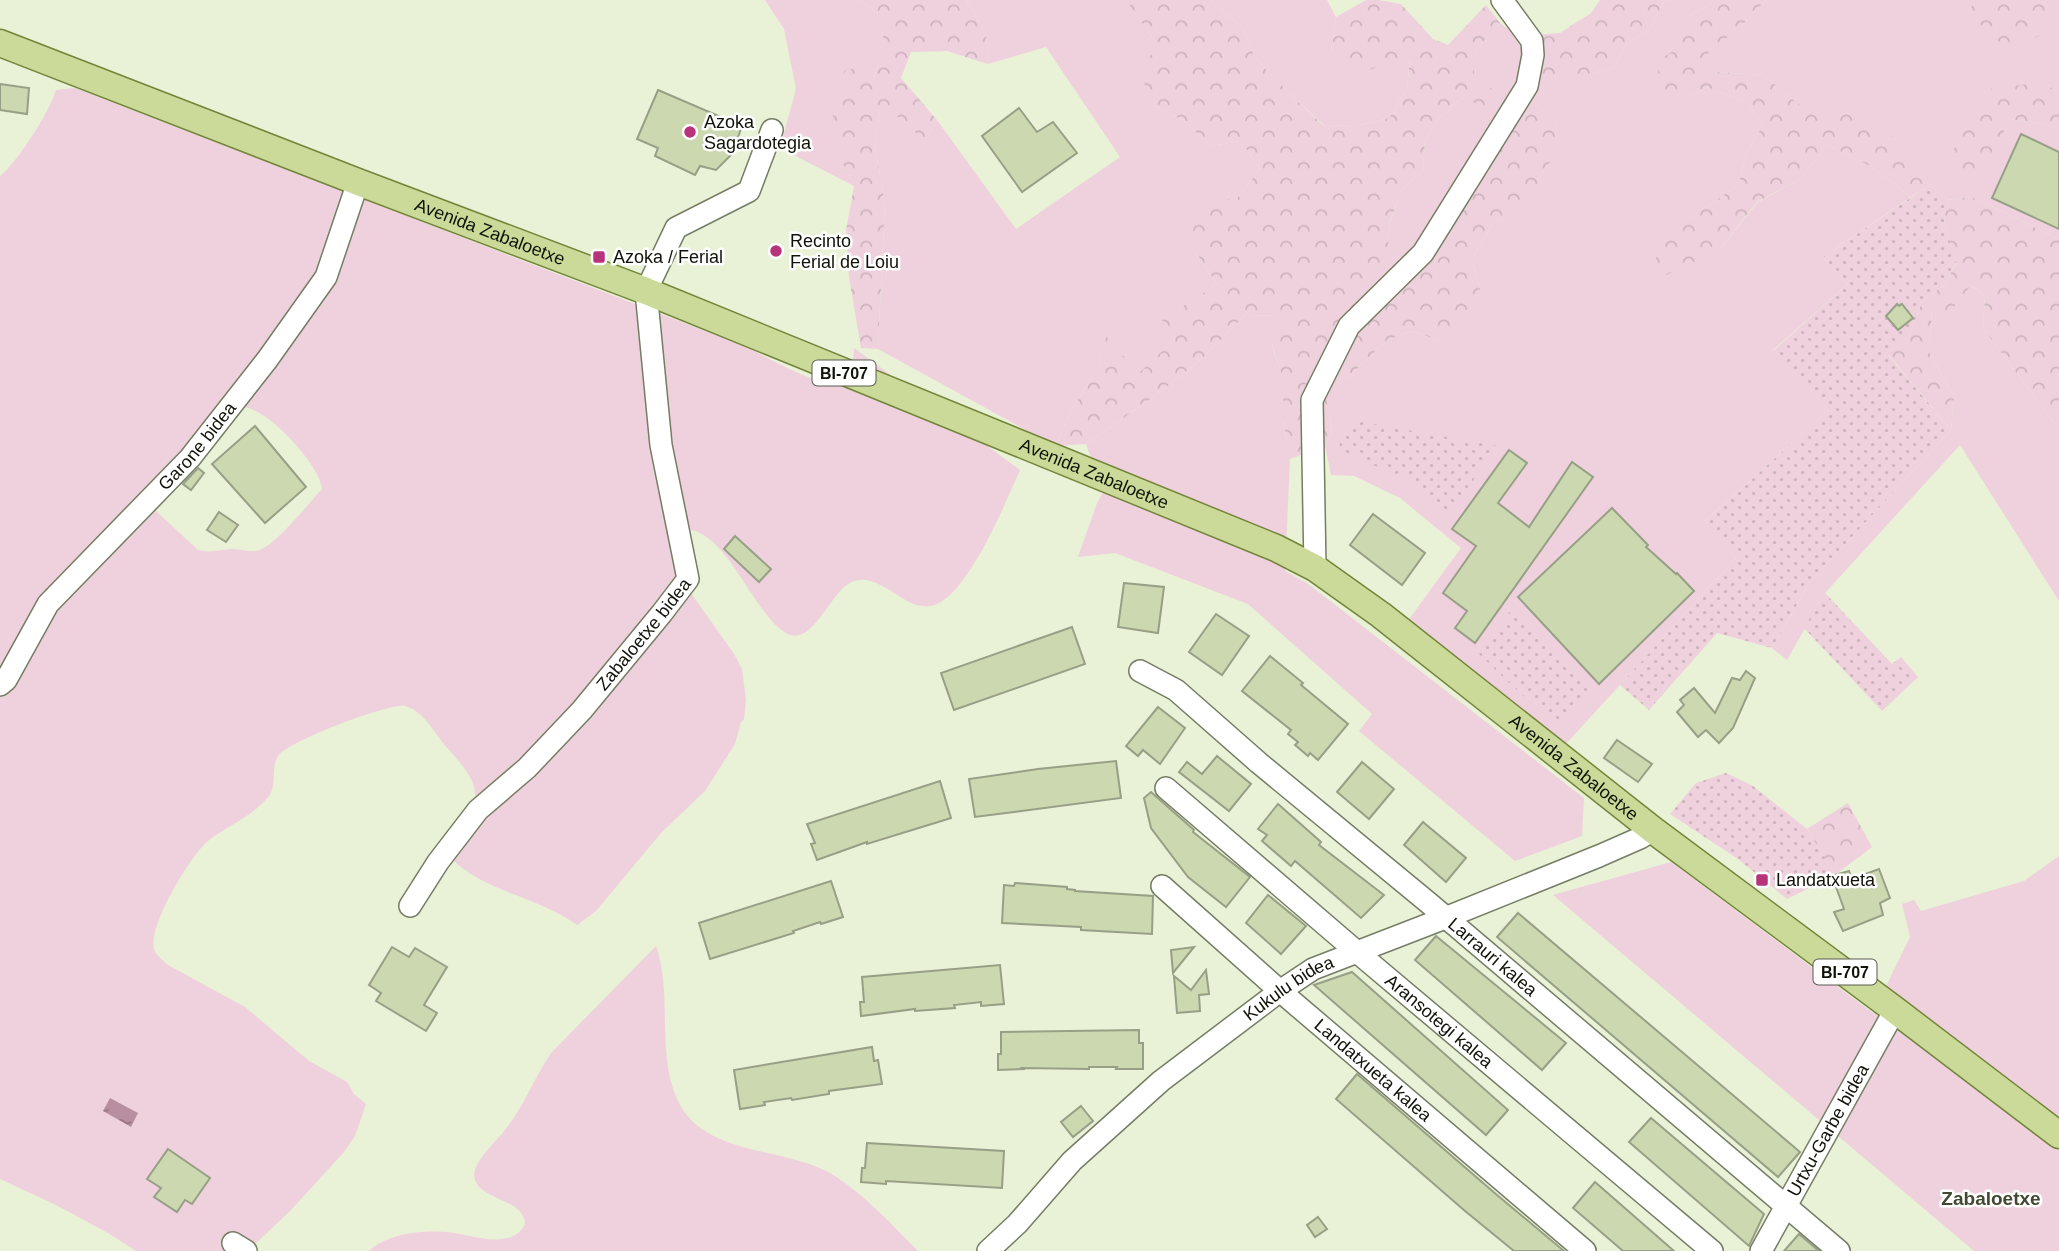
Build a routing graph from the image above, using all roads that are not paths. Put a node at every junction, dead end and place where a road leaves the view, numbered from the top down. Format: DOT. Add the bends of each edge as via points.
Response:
graph roads {
  1 [pos="1502,0"];
  2 [pos="0,43"];
  3 [pos="772,130"];
  4 [pos="358,183"];
  5 [pos="646,292"];
  6 [pos="1315,568"];
  7 [pos="1140,671"];
  8 [pos="0,685"];
  9 [pos="1166,789"];
  10 [pos="1653,830"];
  11 [pos="1162,886"];
  12 [pos="410,906"];
  13 [pos="1445,918"];
  14 [pos="1357,952"];
  15 [pos="1280,991"];
  16 [pos="1895,1010"];
  17 [pos="2059,1135"];
  18 [pos="1786,1205"];
  19 [pos="988,1251"];
  20 [pos="1585,1251"];
  21 [pos="1712,1251"];
  22 [pos="1761,1251"];
  23 [pos="1839,1251"];
  1 -- 6 [label="street" via="1532,41 1527,86 1423,253 1349,326 1312,400"];
  2 -- 4 [label="main road, Avenida Zabaloetxe / BI-707"];
  3 -- 5 [label="street" via="749,191 676,228"];
  4 -- 5 [label="main road, Avenida Zabaloetxe / BI-707"];
  4 -- 8 [label="street, Garone bidea" via="326,277 289,329 190,458 48,604"];
  5 -- 6 [label="main road, Avenida Zabaloetxe / BI-707" via="1276,548"];
  5 -- 12 [label="street, Zabaloetxe bidea" via="661,445 688,579 582,710 527,768 478,810"];
  6 -- 10 [label="main road, Avenida Zabaloetxe / BI-707"];
  7 -- 13 [label="street, Larrauri kalea" via="1176,690"];
  9 -- 14 [label="street, Aransotegi kalea"];
  10 -- 13 [label="street, Kukulu bidea"];
  10 -- 16 [label="main road, Avenida Zabaloetxe / BI-707"];
  11 -- 15 [label="street, Landatxueta kalea"];
  13 -- 14 [label="street, Kukulu bidea"];
  13 -- 18 [label="street, Larrauri kalea"];
  14 -- 15 [label="street, Kukulu bidea" via="1313,968"];
  14 -- 21 [label="street, Aransotegi kalea"];
  15 -- 19 [label="street, Kukulu bidea" via="1161,1081 1072,1161"];
  15 -- 20 [label="street, Landatxueta kalea"];
  16 -- 17 [label="main road, Avenida Zabaloetxe / BI-707"];
  16 -- 18 [label="street, Urtxu-Garbe bidea"];
  18 -- 22 [label="street, Urtxu-Garbe bidea"];
  18 -- 23 [label="street, Larrauri kalea"];
}
